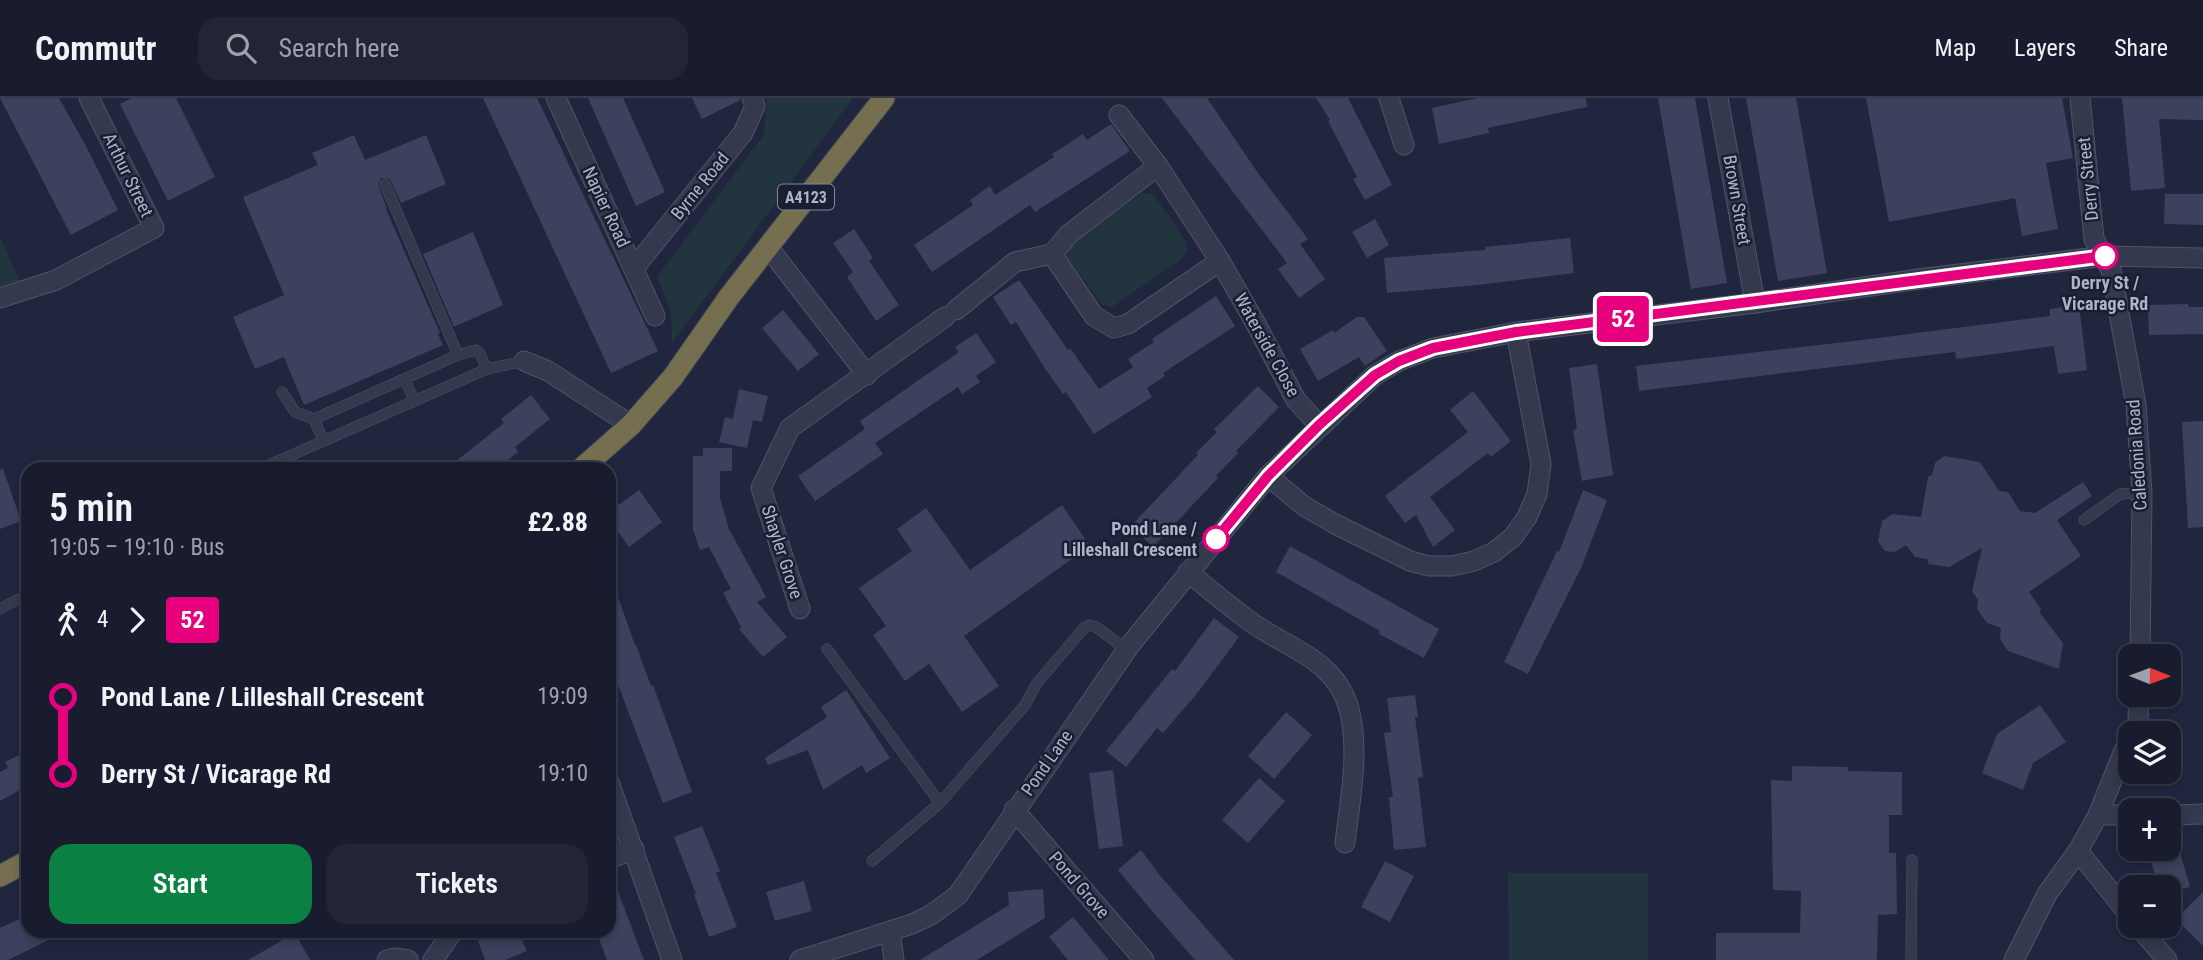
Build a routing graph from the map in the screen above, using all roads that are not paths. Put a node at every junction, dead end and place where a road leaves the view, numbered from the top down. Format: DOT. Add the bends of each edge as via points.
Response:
graph roads {
  1 [pos="89,98"];
  2 [pos="556,98"];
  3 [pos="752,98"];
  4 [pos="884,98"];
  5 [pos="1389,98"];
  6 [pos="1718,98"];
  7 [pos="2080,98"];
  8 [pos="1119,115"];
  9 [pos="1404,145"];
  10 [pos="1158,166"];
  11 [pos="385,184"];
  12 [pos="768,247"];
  13 [pos="1052,254"];
  14 [pos="2105,256"];
  15 [pos="2203,258"];
  16 [pos="1220,261"];
  17 [pos="634,268"];
  18 [pos="0,298"];
  19 [pos="1755,303"];
  20 [pos="655,316"];
  21 [pos="1516,332"];
  22 [pos="458,355"];
  23 [pos="524,361"];
  24 [pos="487,369"];
  25 [pos="867,375"];
  26 [pos="405,379"];
  27 [pos="282,392"];
  28 [pos="414,401"];
  29 [pos="314,419"];
  30 [pos="631,425"];
  31 [pos="1319,425"];
  32 [pos="323,440"];
  33 [pos="275,462"];
  34 [pos="589,462"];
  35 [pos="1268,476"];
  36 [pos="2142,493"];
  37 [pos="2084,520"];
  38 [pos="1188,572"];
  39 [pos="21,598"];
  40 [pos="800,609"];
  41 [pos="0,610"];
  42 [pos="2140,644"];
  43 [pos="827,649"];
  44 [pos="1127,650"];
  45 [pos="2138,707"];
  46 [pos="2138,718"];
  47 [pos="2118,765"];
  48 [pos="616,801"];
  49 [pos="940,803"];
  50 [pos="1014,810"];
  51 [pos="2203,814"];
  52 [pos="2098,815"];
  53 [pos="2118,815"];
  54 [pos="2181,815"];
  55 [pos="1345,843"];
  56 [pos="634,849"];
  57 [pos="2078,851"];
  58 [pos="616,856"];
  59 [pos="1912,860"];
  60 [pos="872,861"];
  61 [pos="21,865"];
  62 [pos="0,876"];
  63 [pos="2118,901"];
  64 [pos="890,931"];
  65 [pos="448,938"];
  66 [pos="2148,938"];
  67 [pos="387,960"];
  68 [pos="408,960"];
  69 [pos="433,960"];
  70 [pos="672,960"];
  71 [pos="800,960"];
  72 [pos="894,960"];
  73 [pos="1144,960"];
  74 [pos="1910,960"];
  75 [pos="2014,960"];
  76 [pos="2167,960"];
  1 -- 18 [label="street, Arthur Street" via="154,228 56,280"];
  2 -- 17 [label="street, Napier Road"];
  3 -- 17 [label="street, Byrne Road" via="755,106 743,133"];
  4 -- 12 [label="highway, A4123"];
  5 -- 9 [label="street"];
  6 -- 19 [label="street, Brown Street"];
  7 -- 14 [label="street, Derry Street" via="2094,239"];
  8 -- 10 [label="street, Waterside Close"];
  10 -- 13 [label="street" via="1069,234"];
  10 -- 16 [label="street, Waterside Close"];
  11 -- 22 [label="lane"];
  12 -- 25 [label="street"];
  12 -- 30 [label="highway, A4123" via="673,377"];
  13 -- 16 [label="street" via="1094,316 1114,328 1128,324"];
  13 -- 25 [label="street, Shayler Grove" via="1015,262"];
  14 -- 15 [label="street, Pond Lane"];
  14 -- 19 [label="street, Pond Lane"];
  14 -- 36 [label="street, Caledonia Road" via="2136,405"];
  16 -- 31 [label="street, Waterside Close" via="1296,400"];
  17 -- 20 [label="street, Napier Road"];
  19 -- 21 [label="street, Pond Lane"];
  21 -- 31 [label="street, Pond Lane" via="1433,348 1399,361 1375,375"];
  21 -- 35 [label="street" via="1541,464 1537,494 1527,517 1513,537 1494,552 1452,566 1410,561 1304,506"];
  22 -- 24 [label="lane" via="476,350"];
  22 -- 26 [label="lane"];
  23 -- 24 [label="lane"];
  23 -- 30 [label="street" via="548,371"];
  24 -- 28 [label="lane"];
  25 -- 40 [label="street, Shayler Grove" via="790,428 761,488"];
  26 -- 28 [label="lane"];
  26 -- 29 [label="lane"];
  27 -- 29 [label="lane" via="295,412"];
  28 -- 32 [label="lane"];
  29 -- 32 [label="lane"];
  30 -- 34 [label="highway, A4123"];
  31 -- 35 [label="street, Pond Lane"];
  32 -- 33 [label="lane"];
  35 -- 38 [label="street, Pond Lane"];
  36 -- 37 [label="lane" via="2120,494"];
  36 -- 42 [label="street, Caledonia Road"];
  38 -- 44 [label="street, Pond Lane"];
  38 -- 55 [label="street" via="1254,624 1331,674 1348,707 1353,739"];
  39 -- 41 [label="lane"];
  43 -- 49 [label="lane"];
  44 -- 49 [label="lane" via="1096,627 1084,628"];
  44 -- 50 [label="street, Pond Lane"];
  45 -- 46 [label="street"];
  47 -- 52 [label="street"];
  48 -- 56 [label="street"];
  49 -- 60 [label="lane"];
  50 -- 64 [label="street, Pond Lane" via="958,895 931,915"];
  50 -- 73 [label="street, Pond Grove"];
  51 -- 54 [label="street"];
  52 -- 53 [label="street"];
  52 -- 57 [label="street"];
  56 -- 58 [label="street"];
  56 -- 70 [label="street"];
  57 -- 63 [label="street"];
  57 -- 75 [label="street" via="2047,894"];
  59 -- 74 [label="lane"];
  61 -- 62 [label="highway"];
  64 -- 71 [label="street, Pond Lane"];
  64 -- 72 [label="street"];
  65 -- 69 [label="street"];
  66 -- 76 [label="street"];
  67 -- 68 [label="street"];
}
